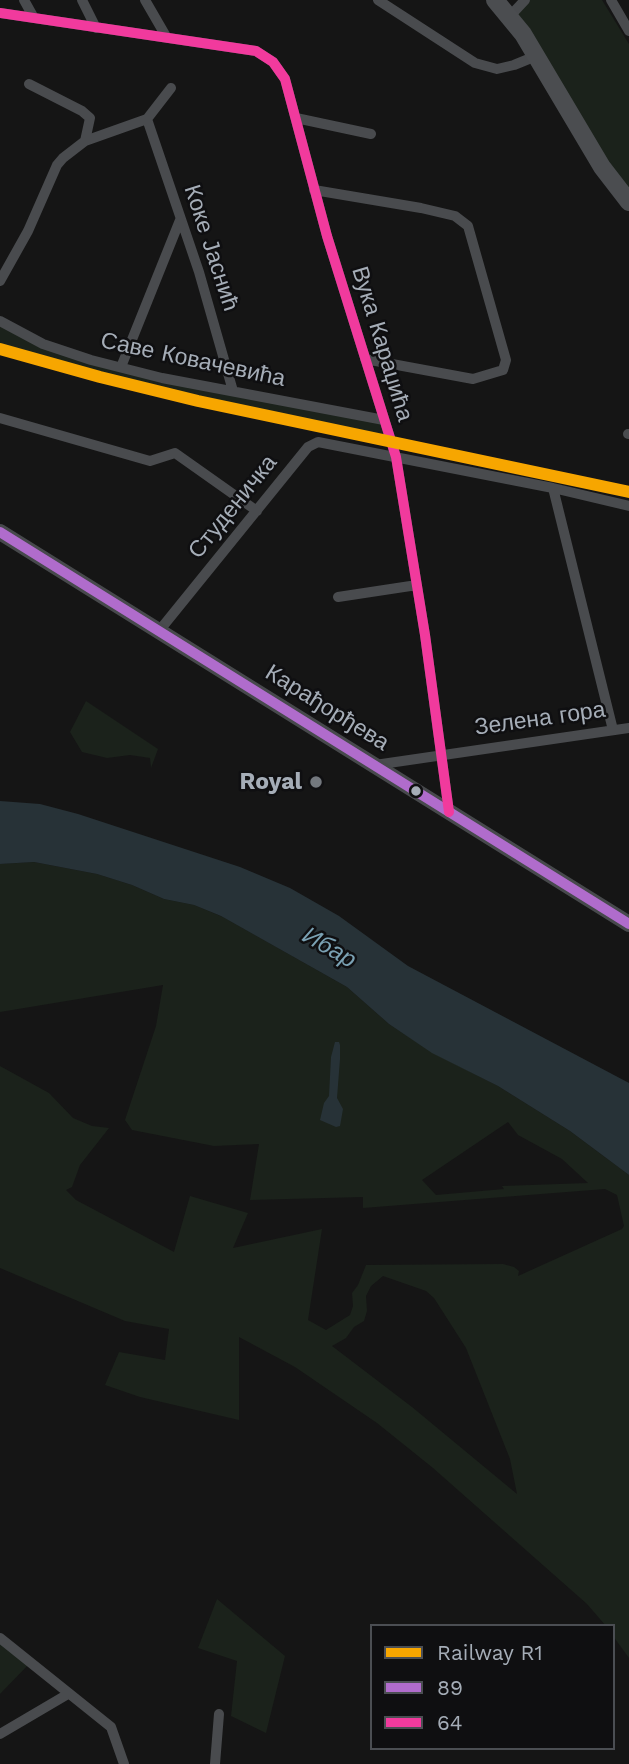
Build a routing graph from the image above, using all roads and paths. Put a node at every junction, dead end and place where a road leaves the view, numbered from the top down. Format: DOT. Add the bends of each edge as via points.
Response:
graph roads {
  1 [pos="24,0"];
  2 [pos="82,0"];
  3 [pos="145,0"];
  4 [pos="378,0"];
  5 [pos="495,0"];
  6 [pos="525,0"];
  7 [pos="611,0"];
  8 [pos="0,13"];
  9 [pos="510,16"];
  10 [pos="34,18"];
  11 [pos="96,28"];
  12 [pos="629,31"];
  13 [pos="167,38"];
  14 [pos="536,56"];
  15 [pos="29,84"];
  16 [pos="170,88"];
  17 [pos="296,118"];
  18 [pos="147,119"];
  19 [pos="371,134"];
  20 [pos="85,141"];
  21 [pos="314,190"];
  22 [pos="629,202"];
  23 [pos="180,220"];
  24 [pos="0,281"];
  25 [pos="0,321"];
  26 [pos="365,359"];
  27 [pos="121,368"];
  28 [pos="233,391"];
  29 [pos="0,418"];
  30 [pos="384,420"];
  31 [pos="396,457"];
  32 [pos="553,488"];
  33 [pos="629,506"];
  34 [pos="257,511"];
  35 [pos="0,532"];
  36 [pos="417,585"];
  37 [pos="338,597"];
  38 [pos="159,631"];
  39 [pos="629,727"];
  40 [pos="613,730"];
  41 [pos="440,755"];
  42 [pos="375,765"];
  43 [pos="449,812"];
  44 [pos="629,924"];
  45 [pos="0,1638"];
  46 [pos="68,1694"];
  47 [pos="219,1714"];
  48 [pos="0,1734"];
  49 [pos="124,1764"];
  50 [pos="215,1764"];
  1 -- 10 [label="street"];
  2 -- 11 [label="street"];
  3 -- 13 [label="street"];
  4 -- 14 [label="street" via="475,63 497,69"];
  5 -- 9 [label="main road"];
  6 -- 9 [label="street"];
  7 -- 12 [label="street"];
  8 -- 10 [label="street"];
  9 -- 14 [label="main road"];
  10 -- 11 [label="street"];
  11 -- 13 [label="street"];
  13 -- 17 [label="street, Вука Караџића" via="256,51 274,62 285,79"];
  14 -- 22 [label="main road" via="602,167"];
  15 -- 20 [label="street" via="90,118"];
  16 -- 18 [label="street"];
  17 -- 19 [label="street"];
  17 -- 21 [label="street, Вука Караџића"];
  18 -- 20 [label="street"];
  18 -- 23 [label="street, Коке Јаснић"];
  20 -- 24 [label="street" via="57,165"];
  21 -- 26 [label="street, Вука Караџића"];
  21 -- 26 [label="street" via="421,208 455,216 468,226 506,360 503,370 474,379"];
  23 -- 27 [label="street"];
  23 -- 28 [label="street, Коке Јаснић"];
  25 -- 27 [label="street, Саве Ковачевића" via="43,344"];
  26 -- 30 [label="street, Вука Караџића"];
  27 -- 28 [label="street, Саве Ковачевића"];
  28 -- 30 [label="street, Саве Ковачевића"];
  29 -- 34 [label="street" via="150,461 176,453"];
  30 -- 31 [label="street, Вука Караџића"];
  31 -- 32 [label="street"];
  31 -- 34 [label="street, Студеничка" via="318,442 308,447"];
  31 -- 36 [label="street, Вука Караџића"];
  32 -- 33 [label="street"];
  32 -- 40 [label="street"];
  34 -- 38 [label="street, Студеничка"];
  35 -- 38 [label="street, Карађорђева"];
  36 -- 37 [label="street"];
  36 -- 41 [label="street, Вука Караџића"];
  38 -- 42 [label="street, Карађорђева"];
  39 -- 40 [label="street, Зелена гора"];
  40 -- 41 [label="street, Зелена гора"];
  41 -- 42 [label="street, Зелена гора"];
  41 -- 43 [label="street, Вука Караџића"];
  42 -- 43 [label="street, Карађорђева"];
  43 -- 44 [label="street, Карађорђева"];
  45 -- 46 [label="street"];
  46 -- 48 [label="street"];
  46 -- 49 [label="street" via="111,1727"];
  47 -- 50 [label="street"];
}
